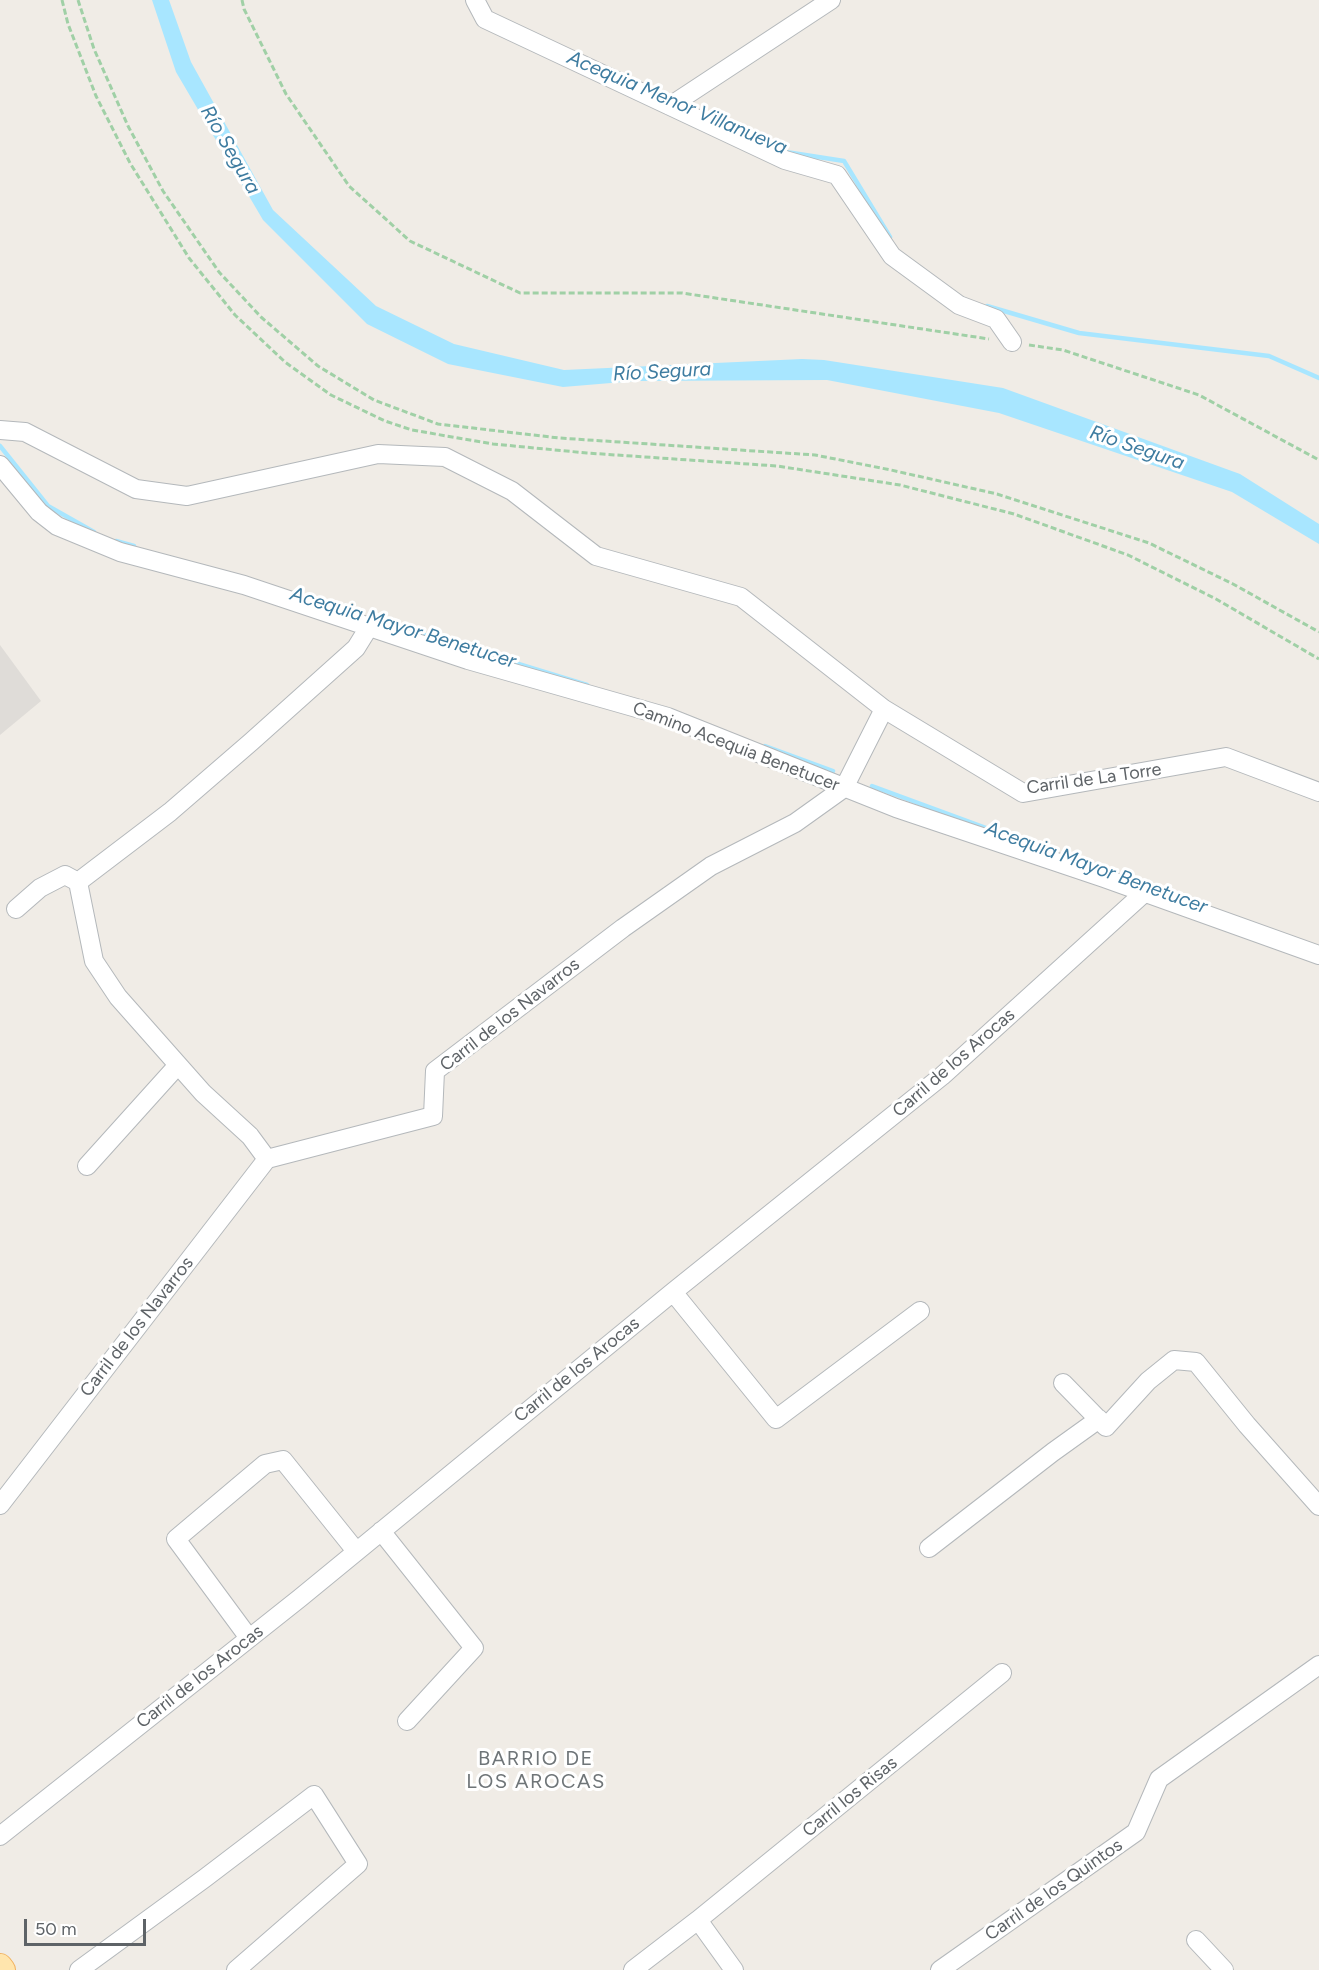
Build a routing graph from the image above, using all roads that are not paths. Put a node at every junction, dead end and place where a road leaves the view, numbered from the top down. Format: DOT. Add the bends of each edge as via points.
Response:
graph roads {
  1 [pos="475,0"];
  2 [pos="831,0"];
  3 [pos="670,106"];
  4 [pos="1012,342"];
  5 [pos="0,430"];
  6 [pos="0,465"];
  7 [pos="369,627"];
  8 [pos="884,709"];
  9 [pos="844,788"];
  10 [pos="1319,792"];
  11 [pos="78,882"];
  12 [pos="1144,893"];
  13 [pos="16,909"];
  14 [pos="1319,955"];
  15 [pos="178,1065"];
  16 [pos="267,1159"];
  17 [pos="87,1166"];
  18 [pos="674,1292"];
  19 [pos="920,1311"];
  20 [pos="1063,1383"];
  21 [pos="1099,1419"];
  22 [pos="0,1505"];
  23 [pos="1319,1506"];
  24 [pos="381,1531"];
  25 [pos="929,1548"];
  26 [pos="356,1551"];
  27 [pos="249,1638"];
  28 [pos="1319,1665"];
  29 [pos="1002,1673"];
  30 [pos="407,1721"];
  31 [pos="0,1836"];
  32 [pos="699,1920"];
  33 [pos="1196,1940"];
  34 [pos="0,1966"];
  35 [pos="3,1970"];
  36 [pos="79,1970"];
  37 [pos="236,1970"];
  38 [pos="633,1970"];
  39 [pos="734,1970"];
  40 [pos="940,1970"];
  41 [pos="1224,1970"];
  1 -- 3 [label="street" via="484,19"];
  2 -- 3 [label="street"];
  3 -- 4 [label="street" via="785,160 837,175 892,256 959,305 996,319"];
  5 -- 8 [label="street, Carril de La Torre" via="25,432 136,489 187,496 378,454 445,457 512,491 596,556 741,597"];
  6 -- 7 [label="street, Camino Acequia Benetucer" via="39,512 57,526 120,552 244,585"];
  7 -- 9 [label="street, Camino Acequia Benetucer" via="468,660 668,717"];
  7 -- 11 [label="street" via="356,648 251,742 171,812"];
  8 -- 9 [label="street, Carril de los Navarros"];
  8 -- 10 [label="street, Carril de La Torre" via="1023,793 1226,757"];
  9 -- 12 [label="street, Camino Acequia Benetucer"];
  9 -- 16 [label="street, Carril de los Navarros" via="795,823 702,872 435,1071 433,1116"];
  11 -- 13 [label="street" via="65,875 40,888"];
  11 -- 15 [label="street" via="94,961 118,997"];
  12 -- 14 [label="street, Camino Acequia Benetucer"];
  12 -- 18 [label="street, Carril de los Arocas" via="942,1076"];
  15 -- 16 [label="street" via="250,1136"];
  15 -- 17 [label="street"];
  16 -- 22 [label="street, Carril de los Navarros"];
  18 -- 19 [label="street" via="776,1419"];
  18 -- 24 [label="street, Carril de los Arocas"];
  20 -- 21 [label="street"];
  21 -- 23 [label="street" via="1106,1427 1148,1381 1174,1360 1196,1362"];
  21 -- 25 [label="street"];
  24 -- 26 [label="street, Carril de los Arocas"];
  24 -- 30 [label="street" via="474,1648"];
  26 -- 27 [label="street, Carril de los Arocas"];
  26 -- 27 [label="street" via="283,1460 265,1464 176,1539"];
  27 -- 31 [label="street, Carril de los Arocas"];
  28 -- 40 [label="street, Carril de los Quintos" via="1159,1779 1136,1832"];
  29 -- 32 [label="street, Carril los Risas"];
  32 -- 38 [label="street, Carril los Risas"];
  32 -- 39 [label="street"];
  33 -- 41 [label="street"];
  34 -- 35 [label="main road"];
  36 -- 37 [label="street" via="314,1795 358,1864"];
}
